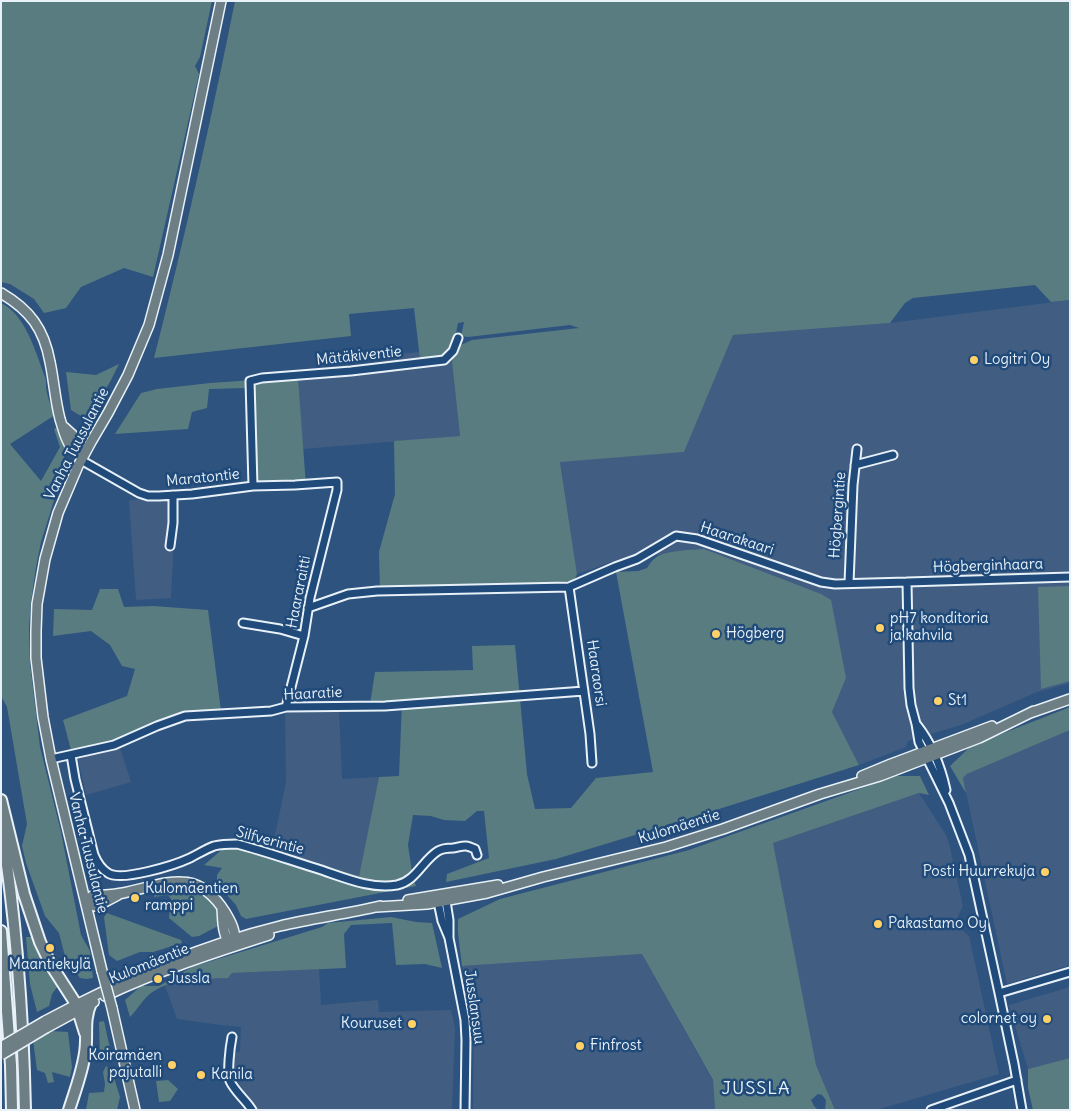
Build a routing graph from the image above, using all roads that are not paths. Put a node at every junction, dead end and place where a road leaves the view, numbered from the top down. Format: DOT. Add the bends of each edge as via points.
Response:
graph roads {
  1 [pos="221,1"];
  2 [pos="1,293"];
  3 [pos="458,338"];
  4 [pos="856,449"];
  5 [pos="893,455"];
  6 [pos="83,457"];
  7 [pos="855,465"];
  8 [pos="337,482"];
  9 [pos="253,486"];
  10 [pos="173,495"];
  11 [pos="170,546"];
  12 [pos="1070,577"];
  13 [pos="907,582"];
  14 [pos="849,583"];
  15 [pos="569,587"];
  16 [pos="308,608"];
  17 [pos="243,623"];
  18 [pos="304,636"];
  19 [pos="584,691"];
  20 [pos="1070,699"];
  21 [pos="286,707"];
  22 [pos="929,753"];
  23 [pos="71,755"];
  24 [pos="51,759"];
  25 [pos="592,763"];
  26 [pos="1,800"];
  27 [pos="1,824"];
  28 [pos="477,854"];
  29 [pos="442,899"];
  30 [pos="86,903"];
  31 [pos="1,931"];
  32 [pos="232,942"];
  33 [pos="1070,972"];
  34 [pos="1000,993"];
  35 [pos="91,1003"];
  36 [pos="77,1007"];
  37 [pos="45,1024"];
  38 [pos="85,1034"];
  39 [pos="232,1037"];
  40 [pos="1,1047"];
  41 [pos="1,1055"];
  42 [pos="1017,1080"];
  43 [pos="12,1110"];
  44 [pos="25,1110"];
  45 [pos="69,1110"];
  46 [pos="135,1110"];
  47 [pos="252,1110"];
  48 [pos="465,1110"];
  49 [pos="931,1110"];
  50 [pos="1022,1110"];
  1 -- 6 [label="main road, Vanha Tuusulantie" via="168,256 149,325 128,375"];
  2 -- 6 [label="main road" via="16,302 40,332 50,362 62,425 71,447"];
  3 -- 9 [label="street, Mätäkiventie" via="453,351 444,360 250,380"];
  4 -- 7 [label="street, Högbergintie"];
  5 -- 7 [label="street"];
  6 -- 10 [label="street, Maratontie" via="139,493"];
  6 -- 24 [label="main road, Vanha Tuusulantie" via="58,513 45,559 38,604 36,658 42,717"];
  7 -- 14 [label="street, Högbergintie"];
  8 -- 9 [label="street, Maratontie"];
  8 -- 16 [label="street, Haararaitti"];
  9 -- 10 [label="street, Maratontie"];
  10 -- 11 [label="street"];
  12 -- 13 [label="street, Högberginhaara"];
  13 -- 14 [label="street, Haarakaari"];
  13 -- 22 [label="street" via="911,705 916,724 927,739"];
  14 -- 15 [label="street, Haarakaari" via="821,582 697,539 676,536 637,559"];
  15 -- 16 [label="street, Haarakaari" via="348,594"];
  15 -- 19 [label="street, Haaraorsi"];
  16 -- 18 [label="street, Haararaitti"];
  17 -- 18 [label="street"];
  18 -- 21 [label="street, Haararaitti"];
  19 -- 21 [label="street, Haaratie" via="385,706"];
  19 -- 25 [label="street, Haaraorsi"];
  20 -- 22 [label="main road, Kulomäentie" via="976,732"];
  21 -- 23 [label="street, Haaratie" via="184,716 114,745"];
  22 -- 29 [label="main road, Kulomäentie" via="880,776 666,846"];
  22 -- 34 [label="street" via="969,855"];
  23 -- 24 [label="street, Haaratie"];
  23 -- 28 [label="street, Silfverintie" via="94,855 109,874 141,873 188,859 214,846 238,844 379,886 408,880 443,848 465,845 475,849"];
  24 -- 30 [label="main road, Vanha Tuusulantie"];
  26 -- 36 [label="highway" via="24,894 40,942"];
  27 -- 44 [label="highway" via="18,963"];
  29 -- 32 [label="main road, Kulomäentie" via="398,902 317,918 279,926"];
  29 -- 48 [label="street, Jusslansuu" via="442,921 449,938 466,1031"];
  30 -- 32 [label="main road" via="95,906 120,894 166,883 197,885 221,907 232,926"];
  30 -- 46 [label="main road, Vanha Tuusulantie, bridge"];
  31 -- 43 [label="highway"];
  32 -- 35 [label="main road, Kulomäentie"];
  32 -- 36 [label="main road, Kulomäentie" via="165,963 121,982"];
  33 -- 34 [label="street"];
  34 -- 42 [label="street"];
  35 -- 36 [label="main road, Kulomäentie"];
  35 -- 38 [label="highway"];
  36 -- 37 [label="main road, Kulomäentie"];
  36 -- 38 [label="highway"];
  37 -- 40 [label="main road, Kulomäentie, bridge"];
  37 -- 41 [label="main road, Kulomäentie, bridge"];
  38 -- 45 [label="highway" via="81,1073"];
  39 -- 47 [label="street" via="230,1079"];
  42 -- 49 [label="street"];
  42 -- 50 [label="street"];
}
